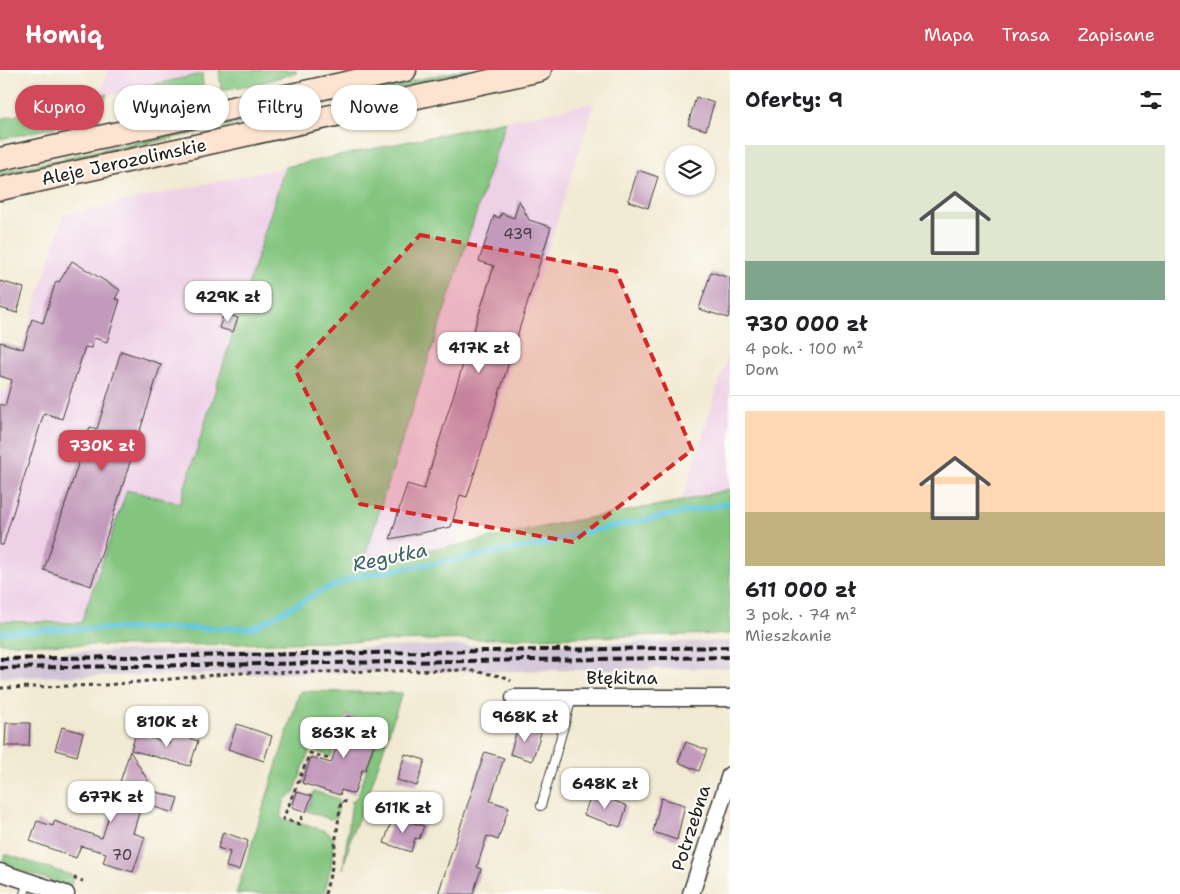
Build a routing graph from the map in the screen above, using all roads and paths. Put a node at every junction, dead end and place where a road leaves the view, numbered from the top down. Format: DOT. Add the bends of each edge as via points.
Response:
graph roads {
  1 [pos="405,70"];
  2 [pos="540,70"];
  3 [pos="0,159"];
  4 [pos="0,189"];
  5 [pos="0,688"];
  6 [pos="514,698"];
  7 [pos="572,698"];
  8 [pos="730,698"];
  9 [pos="329,759"];
  10 [pos="730,775"];
  11 [pos="347,802"];
  12 [pos="541,806"];
  13 [pos="302,816"];
  14 [pos="0,872"];
  15 [pos="76,877"];
  16 [pos="83,881"];
  17 [pos="26,888"];
  18 [pos="66,894"];
  19 [pos="325,894"];
  20 [pos="690,894"];
  1 -- 3 [label="main road, Aleje Jerozolimskie"];
  2 -- 4 [label="main road, Aleje Jerozolimskie"];
  5 -- 6 [label="path" via="104,685 237,673 468,670 505,677 514,682"];
  6 -- 7 [label="street, Błękitna"];
  7 -- 8 [label="street, Błękitna"];
  7 -- 12 [label="lane"];
  9 -- 13 [label="path" via="310,753 284,819 300,824"];
  10 -- 20 [label="street, Potrzebna"];
  11 -- 19 [label="path" via="341,801"];
  14 -- 17 [label="street"];
  15 -- 16 [label="path"];
  17 -- 18 [label="street"];
}
